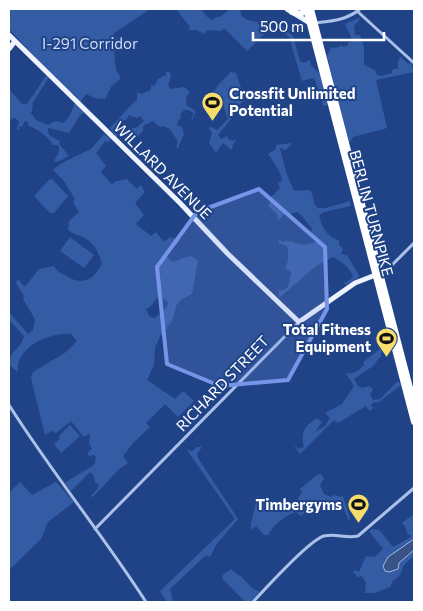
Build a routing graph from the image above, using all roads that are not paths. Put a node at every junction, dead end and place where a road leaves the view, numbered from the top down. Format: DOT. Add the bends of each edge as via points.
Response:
graph roads {
  1 [pos="305,9"];
  2 [pos="311,9"];
  3 [pos="358,10"];
  4 [pos="290,11"];
  5 [pos="312,23"];
  6 [pos="9,35"];
  7 [pos="15,41"];
  8 [pos="9,49"];
  9 [pos="414,63"];
  10 [pos="414,243"];
  11 [pos="378,274"];
  12 [pos="299,322"];
  13 [pos="412,403"];
  14 [pos="9,405"];
  15 [pos="414,422"];
  16 [pos="414,488"];
  17 [pos="96,529"];
  18 [pos="146,602"];
  19 [pos="253,602"];
  1 -- 4 [label="highway" via="301,14"];
  1 -- 5 [label="highway, BERLIN TURNPIKE"];
  2 -- 5 [label="highway, BERLIN TURNPIKE"];
  3 -- 5 [label="street" via="340,19"];
  3 -- 9 [label="street"];
  4 -- 5 [label="main road"];
  5 -- 11 [label="highway, BERLIN TURNPIKE"];
  6 -- 7 [label="main road, WILLARD AVENUE"];
  7 -- 8 [label="main road"];
  7 -- 12 [label="main road, WILLARD AVENUE"];
  10 -- 11 [label="street" via="386,271"];
  11 -- 12 [label="main road, RICHARD STREET" via="355,283"];
  11 -- 13 [label="highway, BERLIN TURNPIKE"];
  12 -- 17 [label="street, RICHARD STREET"];
  13 -- 15 [label="highway, BERLIN TURNPIKE"];
  14 -- 17 [label="street"];
  16 -- 19 [label="street" via="358,536 332,535 315,540"];
  17 -- 18 [label="street"];
}
